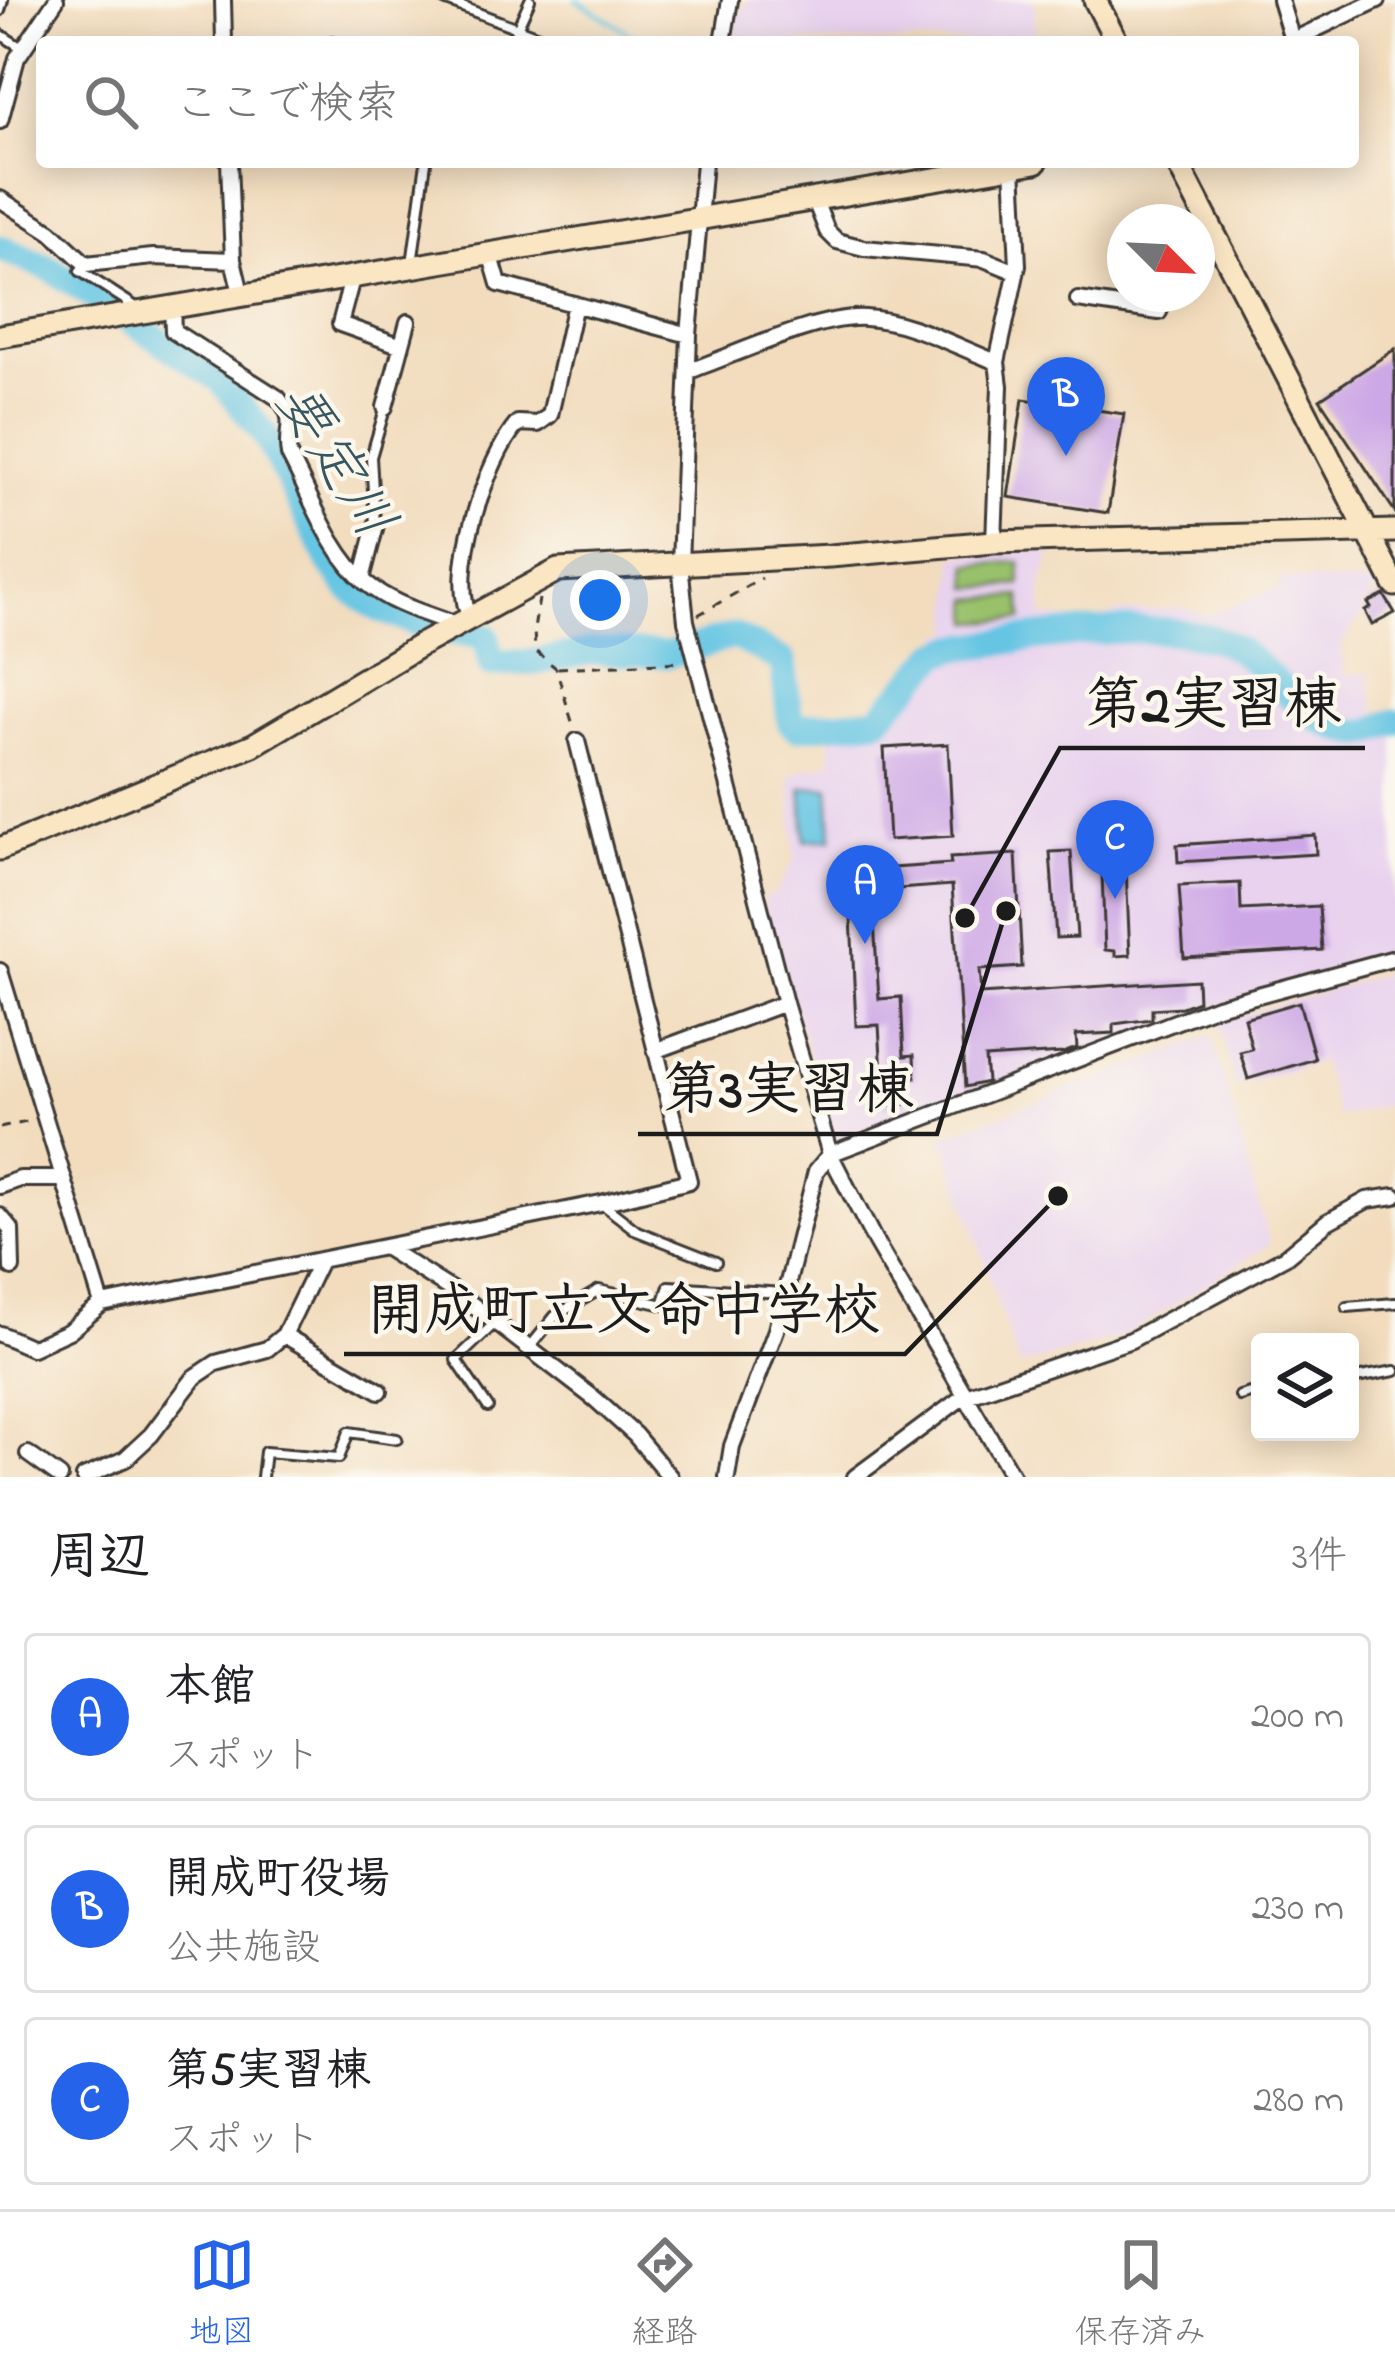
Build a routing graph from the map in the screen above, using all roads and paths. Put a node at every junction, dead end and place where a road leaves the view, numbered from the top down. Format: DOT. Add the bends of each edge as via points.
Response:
graph roads {
  1 [pos="3,0"];
  2 [pos="56,0"];
  3 [pos="223,0"];
  4 [pos="530,0"];
  5 [pos="730,0"];
  6 [pos="1096,0"];
  7 [pos="1280,0"];
  8 [pos="1378,0"];
  9 [pos="444,1"];
  10 [pos="0,11"];
  11 [pos="518,28"];
  12 [pos="0,34"];
  13 [pos="224,36"];
  14 [pos="515,36"];
  15 [pos="539,36"];
  16 [pos="724,36"];
  17 [pos="1114,36"];
  18 [pos="1290,36"];
  19 [pos="1302,36"];
  20 [pos="22,48"];
  21 [pos="0,121"];
  22 [pos="229,168"];
  23 [pos="425,168"];
  24 [pos="703,168"];
  25 [pos="987,168"];
  26 [pos="1016,168"];
  27 [pos="1180,168"];
  28 [pos="814,198"];
  29 [pos="0,199"];
  30 [pos="1199,204"];
  31 [pos="697,220"];
  32 [pos="1215,236"];
  33 [pos="490,253"];
  34 [pos="233,260"];
  35 [pos="86,264"];
  36 [pos="412,266"];
  37 [pos="1016,272"];
  38 [pos="352,275"];
  39 [pos="242,293"];
  40 [pos="1078,300"];
  41 [pos="172,304"];
  42 [pos="575,304"];
  43 [pos="1107,304"];
  44 [pos="139,312"];
  45 [pos="408,322"];
  46 [pos="689,335"];
  47 [pos="0,336"];
  48 [pos="399,345"];
  49 [pos="997,362"];
  50 [pos="688,371"];
  51 [pos="385,407"];
  52 [pos="376,525"];
  53 [pos="1367,531"];
  54 [pos="1395,531"];
  55 [pos="994,542"];
  56 [pos="780,560"];
  57 [pos="680,564"];
  58 [pos="362,579"];
  59 [pos="543,579"];
  60 [pos="1395,585"];
  61 [pos="686,621"];
  62 [pos="465,623"];
  63 [pos="694,651"];
  64 [pos="555,666"];
  65 [pos="578,740"];
  66 [pos="0,849"];
  67 [pos="1395,958"];
  68 [pos="0,971"];
  69 [pos="784,1003"];
  70 [pos="655,1051"];
  71 [pos="44,1117"];
  72 [pos="0,1128"];
  73 [pos="830,1154"];
  74 [pos="63,1179"];
  75 [pos="0,1186"];
  76 [pos="1395,1196"];
  77 [pos="601,1203"];
  78 [pos="0,1216"];
  79 [pos="384,1247"];
  80 [pos="320,1261"];
  81 [pos="716,1262"];
  82 [pos="12,1268"];
  83 [pos="785,1293"];
  84 [pos="1395,1303"];
  85 [pos="102,1304"];
  86 [pos="1347,1307"];
  87 [pos="495,1323"];
  88 [pos="0,1334"];
  89 [pos="284,1335"];
  90 [pos="530,1348"];
  91 [pos="1395,1371"];
  92 [pos="1359,1377"];
  93 [pos="380,1391"];
  94 [pos="1251,1393"];
  95 [pos="963,1396"];
  96 [pos="1240,1396"];
  97 [pos="488,1407"];
  98 [pos="397,1439"];
  99 [pos="28,1454"];
  100 [pos="125,1459"];
  101 [pos="1010,1476"];
  102 [pos="60,1477"];
  103 [pos="84,1477"];
  104 [pos="125,1477"];
  105 [pos="262,1477"];
  106 [pos="670,1477"];
  107 [pos="727,1477"];
  108 [pos="855,1477"];
  1 -- 10 [label="lane"];
  2 -- 20 [label="street"];
  3 -- 13 [label="street"];
  4 -- 11 [label="lane"];
  5 -- 16 [label="street"];
  6 -- 17 [label="main road"];
  7 -- 18 [label="street"];
  8 -- 19 [label="street"];
  9 -- 11 [label="lane"];
  11 -- 14 [label="lane"];
  11 -- 15 [label="lane"];
  12 -- 20 [label="lane"];
  20 -- 21 [label="street"];
  22 -- 34 [label="street"];
  23 -- 36 [label="lane"];
  24 -- 31 [label="street"];
  25 -- 28 [label="main road"];
  26 -- 37 [label="street"];
  27 -- 30 [label="main road"];
  28 -- 31 [label="main road"];
  28 -- 37 [label="street" via="837,241 984,259"];
  29 -- 35 [label="street"];
  31 -- 33 [label="main road"];
  31 -- 46 [label="street"];
  32 -- 53 [label="main road"];
  33 -- 36 [label="main road"];
  33 -- 42 [label="street" via="499,284"];
  34 -- 35 [label="street"];
  34 -- 39 [label="street"];
  35 -- 44 [label="lane" via="80,271"];
  36 -- 38 [label="main road"];
  37 -- 49 [label="street"];
  38 -- 39 [label="main road"];
  38 -- 48 [label="street" via="340,324"];
  39 -- 41 [label="main road"];
  40 -- 43 [label="street"];
  41 -- 44 [label="main road"];
  41 -- 58 [label="street" via="173,331 289,410 289,455"];
  42 -- 46 [label="street"];
  42 -- 62 [label="street" via="550,415 518,423 503,440 481,497 466,550"];
  44 -- 47 [label="main road"];
  45 -- 48 [label="street"];
  46 -- 50 [label="street"];
  48 -- 51 [label="street"];
  49 -- 50 [label="street" via="863,317"];
  49 -- 55 [label="street"];
  50 -- 57 [label="street"];
  51 -- 52 [label="lane" via="371,457"];
  52 -- 58 [label="street"];
  53 -- 54 [label="main road"];
  53 -- 55 [label="main road"];
  53 -- 60 [label="main road"];
  55 -- 56 [label="main road"];
  56 -- 57 [label="main road"];
  56 -- 61 [label="path" via="757,583"];
  57 -- 59 [label="main road" via="575,568"];
  57 -- 61 [label="street"];
  58 -- 62 [label="street" via="403,605"];
  59 -- 62 [label="main road"];
  59 -- 64 [label="path" via="535,651"];
  61 -- 63 [label="street"];
  62 -- 66 [label="main road" via="254,745"];
  63 -- 64 [label="path" via="660,665"];
  63 -- 69 [label="street"];
  64 -- 65 [label="path"];
  65 -- 70 [label="street"];
  67 -- 73 [label="street" via="1217,1006"];
  68 -- 71 [label="street"];
  69 -- 70 [label="street"];
  69 -- 73 [label="street"];
  70 -- 77 [label="street" via="689,1181"];
  71 -- 72 [label="path"];
  71 -- 74 [label="street"];
  73 -- 83 [label="street" via="816,1171"];
  73 -- 95 [label="street"];
  74 -- 75 [label="street"];
  74 -- 85 [label="street"];
  76 -- 95 [label="street" via="1367,1199 1285,1257 1131,1340"];
  77 -- 79 [label="street"];
  77 -- 81 [label="lane" via="638,1232"];
  78 -- 82 [label="street" via="11,1228"];
  79 -- 80 [label="street"];
  79 -- 87 [label="street"];
  80 -- 85 [label="street"];
  80 -- 89 [label="street"];
  83 -- 90 [label="lane" via="669,1286 662,1305 598,1290 555,1316"];
  83 -- 107 [label="street"];
  84 -- 86 [label="lane"];
  85 -- 88 [label="street" via="32,1348"];
  87 -- 90 [label="street"];
  87 -- 97 [label="lane" via="456,1360"];
  89 -- 93 [label="street"];
  89 -- 100 [label="street" via="194,1377"];
  90 -- 106 [label="street" via="635,1436"];
  91 -- 92 [label="lane"];
  94 -- 96 [label="lane"];
  95 -- 101 [label="street"];
  95 -- 108 [label="street"];
  98 -- 105 [label="lane" via="350,1432 339,1458 266,1452"];
  99 -- 102 [label="street"];
  100 -- 103 [label="street"];
  100 -- 104 [label="street"];
}
